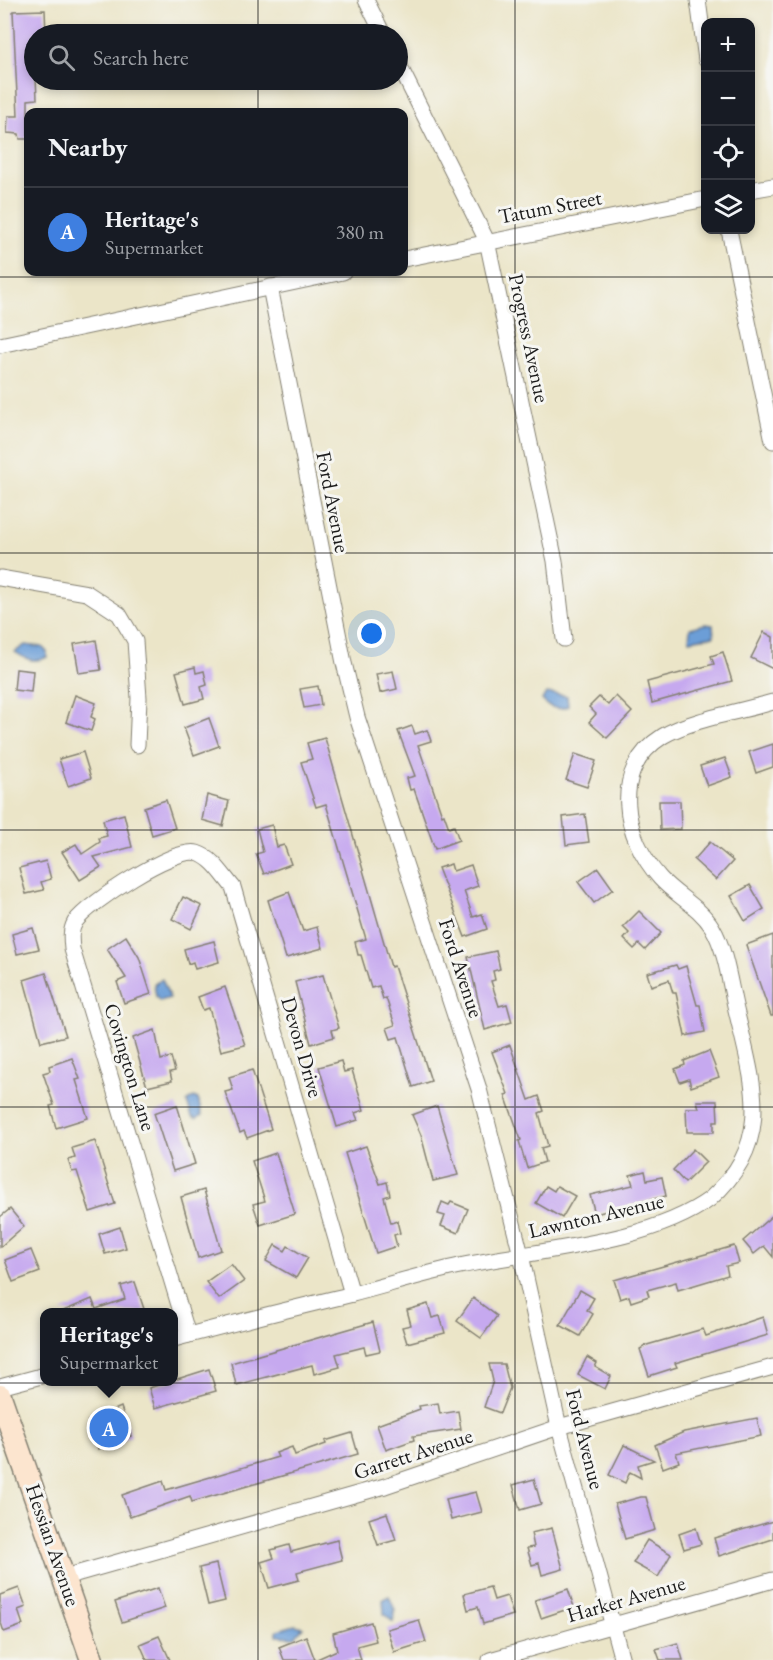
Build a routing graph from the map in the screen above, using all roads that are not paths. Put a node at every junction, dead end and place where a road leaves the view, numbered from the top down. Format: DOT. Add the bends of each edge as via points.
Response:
graph roads {
  1 [pos="366,0"];
  2 [pos="698,0"];
  3 [pos="378,24"];
  4 [pos="701,26"];
  5 [pos="408,83"];
  6 [pos="773,186"];
  7 [pos="755,189"];
  8 [pos="701,200"];
  9 [pos="730,234"];
  10 [pos="487,241"];
  11 [pos="408,258"];
  12 [pos="324,276"];
  13 [pos="270,287"];
  14 [pos="0,345"];
  15 [pos="773,441"];
  16 [pos="0,578"];
  17 [pos="564,639"];
  18 [pos="773,702"];
  19 [pos="137,745"];
  20 [pos="170,859"];
  21 [pos="521,1255"];
  22 [pos="352,1294"];
  23 [pos="173,1308"];
  24 [pos="181,1337"];
  25 [pos="773,1367"];
  26 [pos="40,1376"];
  27 [pos="0,1387"];
  28 [pos="0,1396"];
  29 [pos="559,1427"];
  30 [pos="65,1577"];
  31 [pos="773,1580"];
  32 [pos="612,1624"];
  33 [pos="93,1660"];
  34 [pos="490,1660"];
  35 [pos="622,1660"];
  1 -- 3 [label="street"];
  2 -- 4 [label="street"];
  5 -- 10 [label="street, Progress Avenue"];
  6 -- 7 [label="street"];
  8 -- 10 [label="street, Tatum Street"];
  9 -- 15 [label="street"];
  10 -- 11 [label="street, Tatum Street"];
  10 -- 17 [label="street, Progress Avenue" via="555,561"];
  12 -- 13 [label="street"];
  13 -- 14 [label="street"];
  13 -- 21 [label="street, Ford Avenue" via="357,717 478,1089"];
  16 -- 19 [label="street" via="87,593 119,614 135,641"];
  18 -- 21 [label="street, Lawnton Avenue" via="664,736 638,761 629,777 626,795 632,831 650,863 660,878 702,914 720,945 760,1104 757,1140 726,1185 681,1217 646,1229"];
  20 -- 22 [label="street, Devon Drive" via="195,852 210,859 232,887"];
  20 -- 23 [label="street, Covington Lane" via="85,911 71,933"];
  21 -- 22 [label="street, Lawnton Avenue" via="455,1267"];
  21 -- 29 [label="street, Ford Avenue"];
  22 -- 24 [label="street, Lawnton Avenue"];
  25 -- 29 [label="street, Garrett Avenue"];
  26 -- 27 [label="street"];
  28 -- 30 [label="main road, Hessian Avenue"];
  29 -- 30 [label="street, Garrett Avenue" via="385,1486"];
  29 -- 32 [label="street, Ford Avenue"];
  30 -- 33 [label="main road, Hessian Avenue"];
  31 -- 32 [label="street, Harker Avenue"];
  32 -- 34 [label="street, Harker Avenue"];
  32 -- 35 [label="street, Ford Avenue"];
}
